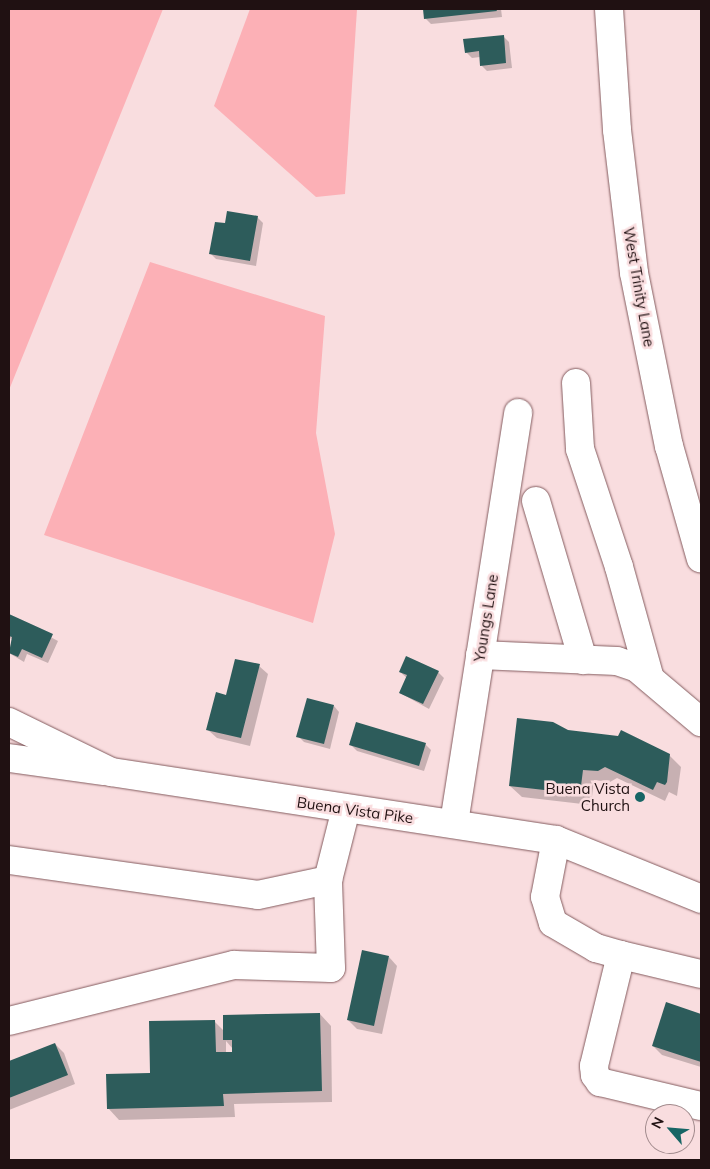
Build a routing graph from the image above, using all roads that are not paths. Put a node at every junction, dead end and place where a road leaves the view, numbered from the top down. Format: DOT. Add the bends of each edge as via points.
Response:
graph roads {
  1 [pos="609,9"];
  2 [pos="576,383"];
  3 [pos="518,412"];
  4 [pos="536,501"];
  5 [pos="701,559"];
  6 [pos="480,655"];
  7 [pos="583,660"];
  8 [pos="650,679"];
  9 [pos="9,722"];
  10 [pos="701,722"];
  11 [pos="9,758"];
  12 [pos="111,772"];
  13 [pos="346,809"];
  14 [pos="454,823"];
  15 [pos="556,840"];
  16 [pos="9,860"];
  17 [pos="328,880"];
  18 [pos="701,899"];
  19 [pos="621,955"];
  20 [pos="701,974"];
  21 [pos="9,1021"];
  22 [pos="701,1106"];
  1 -- 5 [label="main road, West Trinity Lane" via="617,130 634,273 669,446"];
  2 -- 8 [label="main road" via="580,449 619,567"];
  3 -- 6 [label="main road, Youngs Lane"];
  4 -- 7 [label="main road"];
  6 -- 7 [label="main road"];
  6 -- 14 [label="main road, Youngs Lane"];
  7 -- 8 [label="main road" via="618,661 637,668"];
  8 -- 10 [label="main road"];
  9 -- 12 [label="main road, Buena Vista Pike"];
  11 -- 12 [label="main road"];
  12 -- 13 [label="main road, Buena Vista Pike"];
  13 -- 14 [label="main road, Buena Vista Pike"];
  13 -- 17 [label="main road"];
  14 -- 15 [label="main road, Buena Vista Pike"];
  15 -- 18 [label="main road, Buena Vista Pike"];
  15 -- 19 [label="main road" via="545,897 553,923 596,948"];
  16 -- 17 [label="main road" via="258,896"];
  17 -- 21 [label="main road" via="331,968 234,965"];
  19 -- 20 [label="main road"];
  19 -- 22 [label="main road" via="594,1066 595,1075 600,1082"];
}
